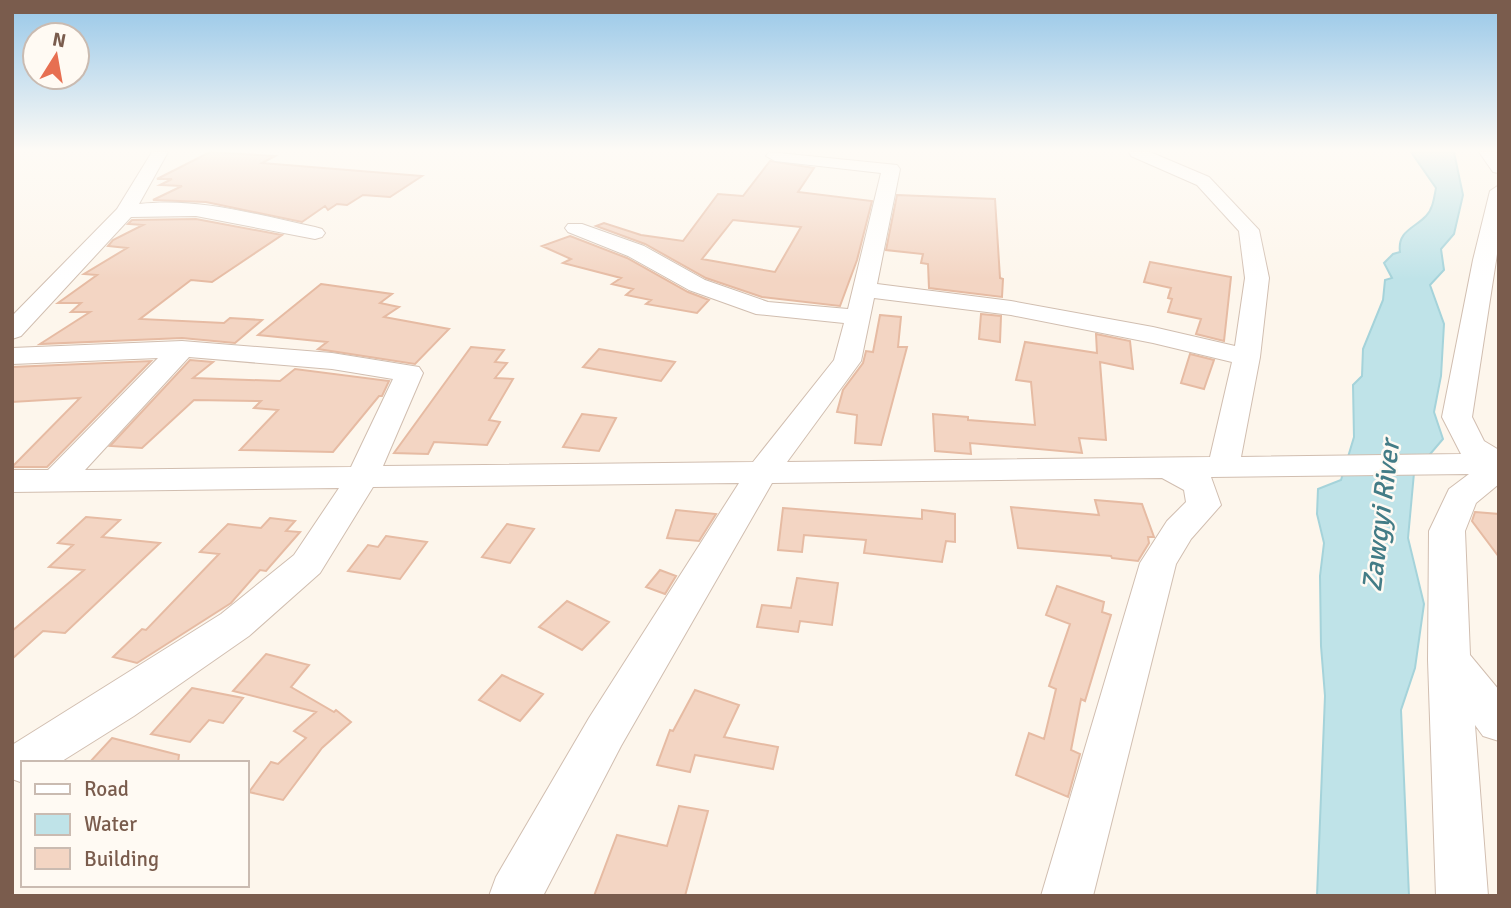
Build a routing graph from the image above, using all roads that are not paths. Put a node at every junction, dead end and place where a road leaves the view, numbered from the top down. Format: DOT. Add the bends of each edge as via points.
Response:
graph roads {
  1 [pos="135,194"];
  2 [pos="886,194"];
  3 [pos="1216,194"];
  4 [pos="1499,194"];
  5 [pos="125,212"];
  6 [pos="575,228"];
  7 [pos="315,233"];
  8 [pos="1491,263"];
  9 [pos="862,304"];
  10 [pos="12,331"];
  11 [pos="182,349"];
  12 [pos="12,356"];
  13 [pos="1247,357"];
  14 [pos="1491,465"];
  15 [pos="1223,469"];
  16 [pos="1172,470"];
  17 [pos="761,474"];
  18 [pos="362,478"];
  19 [pos="12,481"];
  20 [pos="57,481"];
  21 [pos="1449,660"];
  22 [pos="1499,722"];
  23 [pos="27,761"];
  24 [pos="515,896"];
  25 [pos="1067,896"];
  26 [pos="1462,896"];
  1 -- 5 [label="street"];
  2 -- 9 [label="street"];
  3 -- 13 [label="street" via="1249,230 1257,278"];
  4 -- 8 [label="street"];
  5 -- 7 [label="street" via="193,210"];
  5 -- 10 [label="street"];
  6 -- 9 [label="street" via="636,251 697,285 765,309"];
  8 -- 14 [label="street" via="1457,417 1471,447"];
  9 -- 13 [label="street" via="1012,308"];
  9 -- 17 [label="street" via="847,361"];
  11 -- 12 [label="street"];
  11 -- 18 [label="street" via="332,361 409,373"];
  11 -- 20 [label="street"];
  13 -- 15 [label="street"];
  14 -- 15 [label="street"];
  14 -- 21 [label="street" via="1461,497 1447,531"];
  15 -- 16 [label="street"];
  16 -- 17 [label="street"];
  16 -- 25 [label="street" via="1199,485 1204,505 1179,530 1158,563"];
  17 -- 18 [label="street"];
  17 -- 24 [label="street" via="605,732"];
  18 -- 20 [label="street"];
  18 -- 23 [label="street" via="307,564 235,625"];
  19 -- 20 [label="street"];
  21 -- 22 [label="street"];
  21 -- 26 [label="street"];
}
